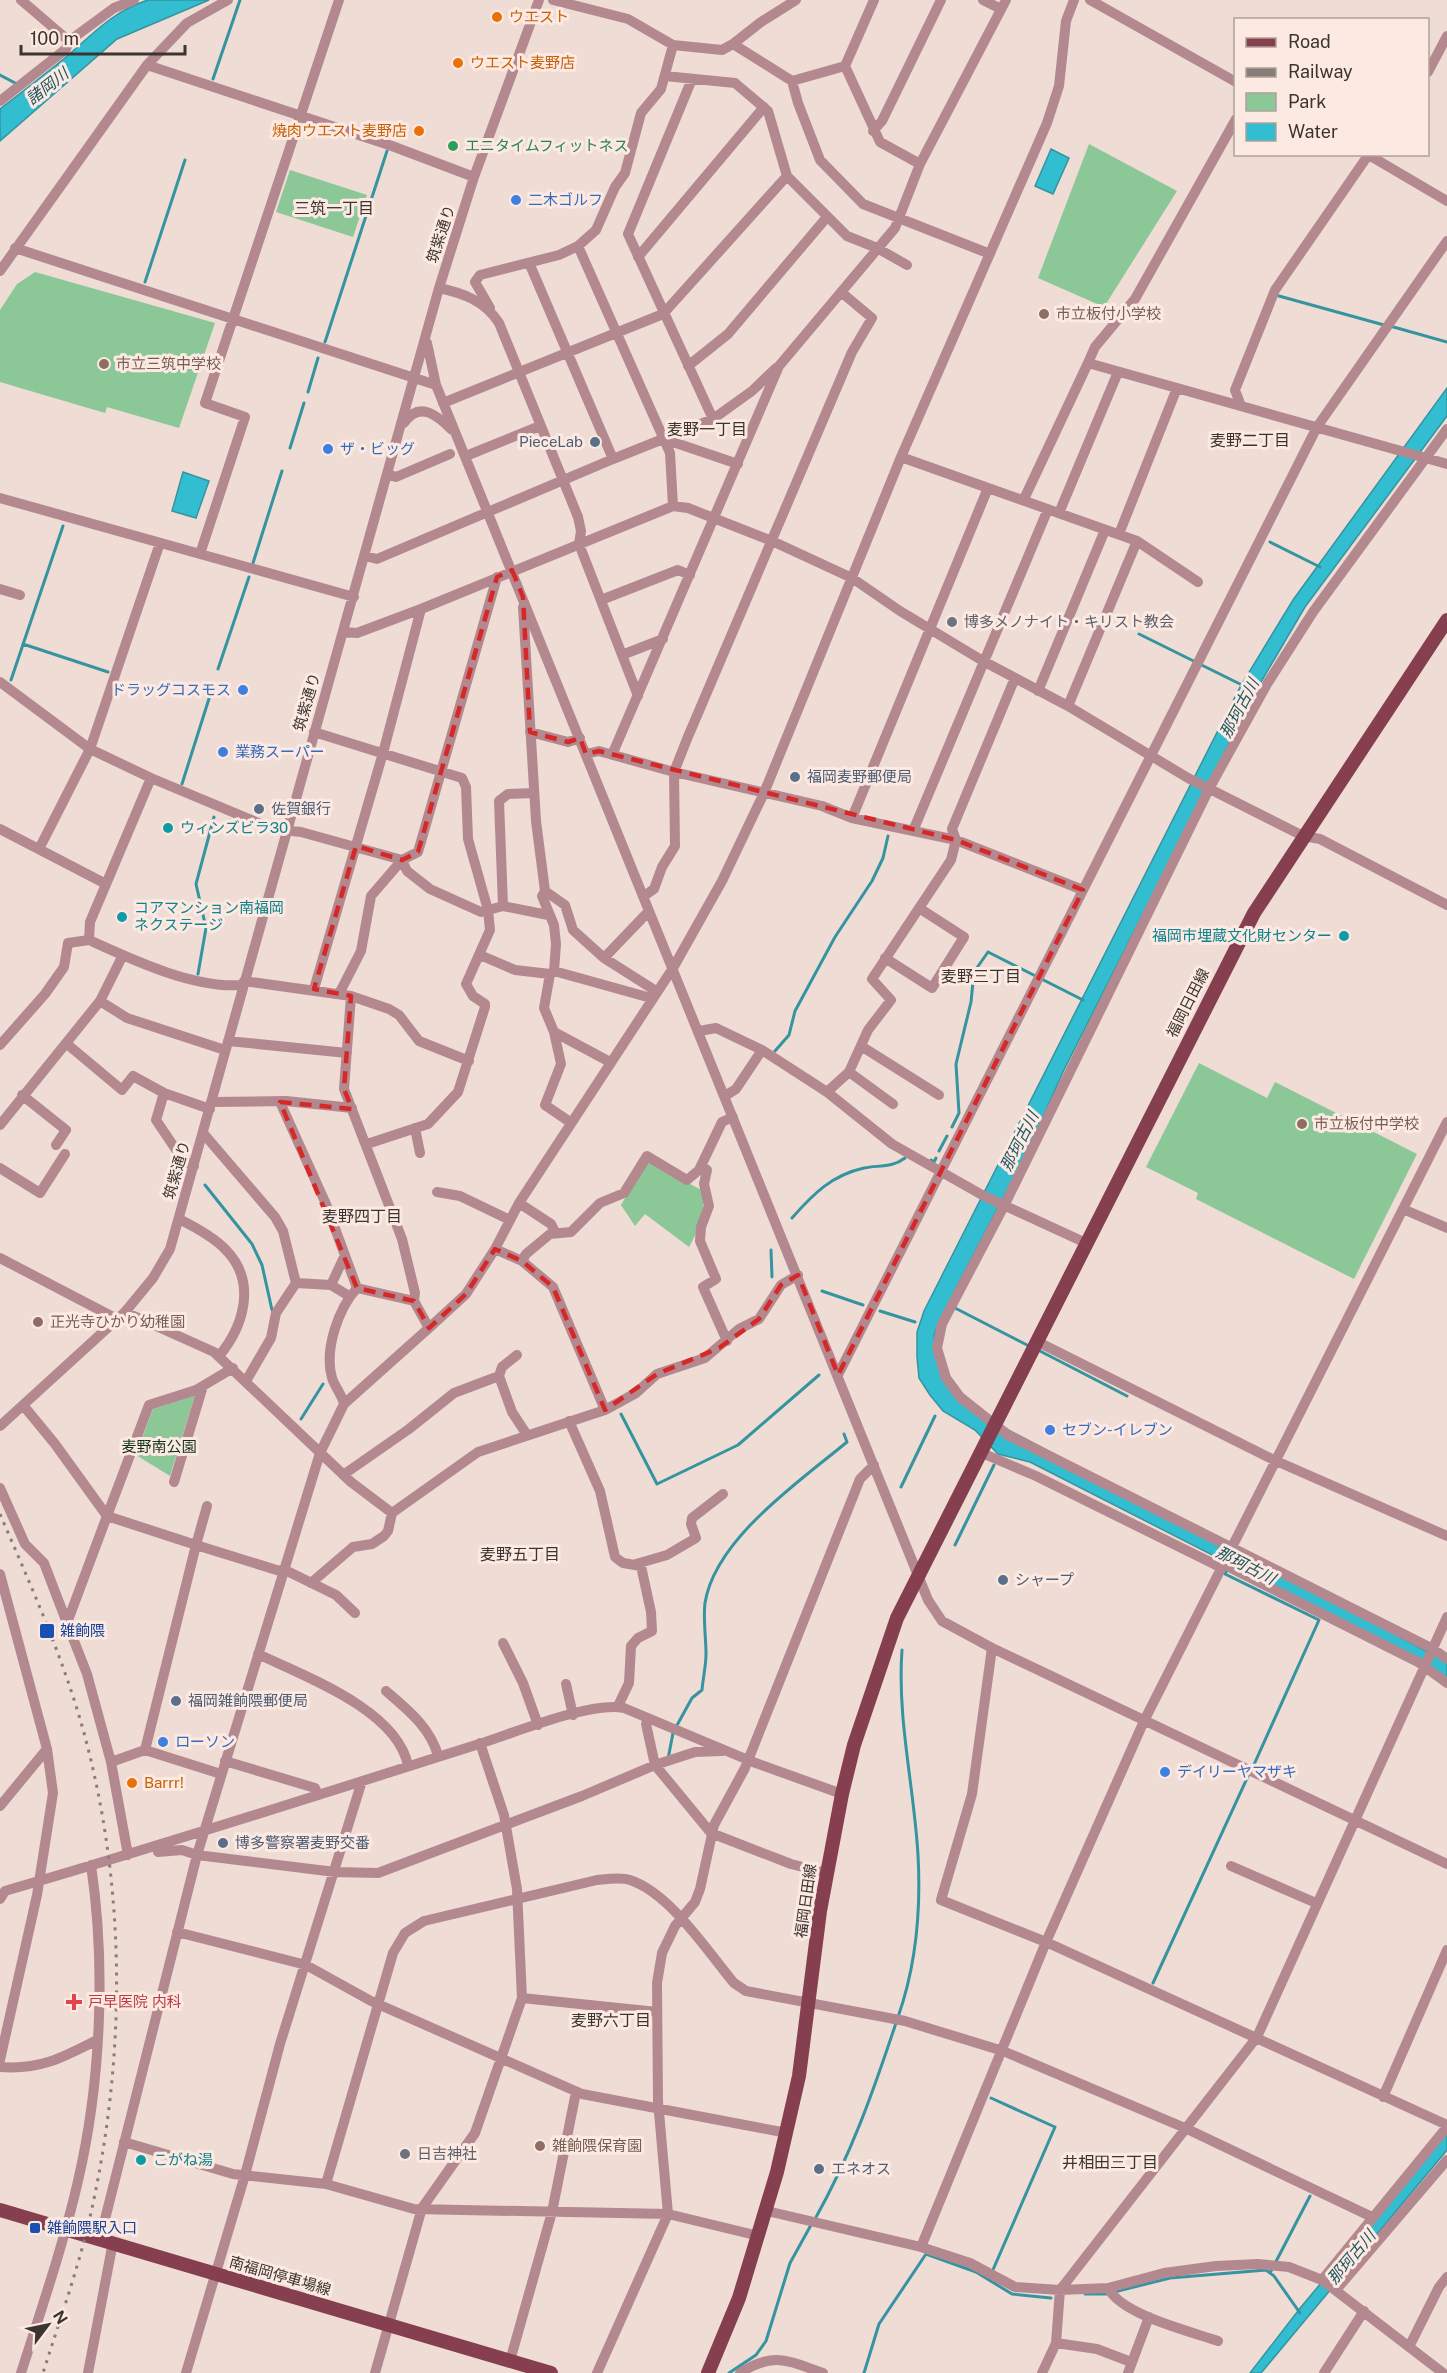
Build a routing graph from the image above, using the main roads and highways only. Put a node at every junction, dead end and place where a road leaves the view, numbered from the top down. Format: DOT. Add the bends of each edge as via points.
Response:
graph roads {
  1 [pos="1445,627"];
  2 [pos="0,2210"];
  3 [pos="551,2373"];
  4 [pos="708,2373"];
  1 -- 4 [label="main road, 福岡日田線" via="1254,913 897,1618 854,1745 842,1794 826,1873 799,2076 787,2133 739,2298"];
  2 -- 3 [label="main road, 南福岡停車場線"];
}
